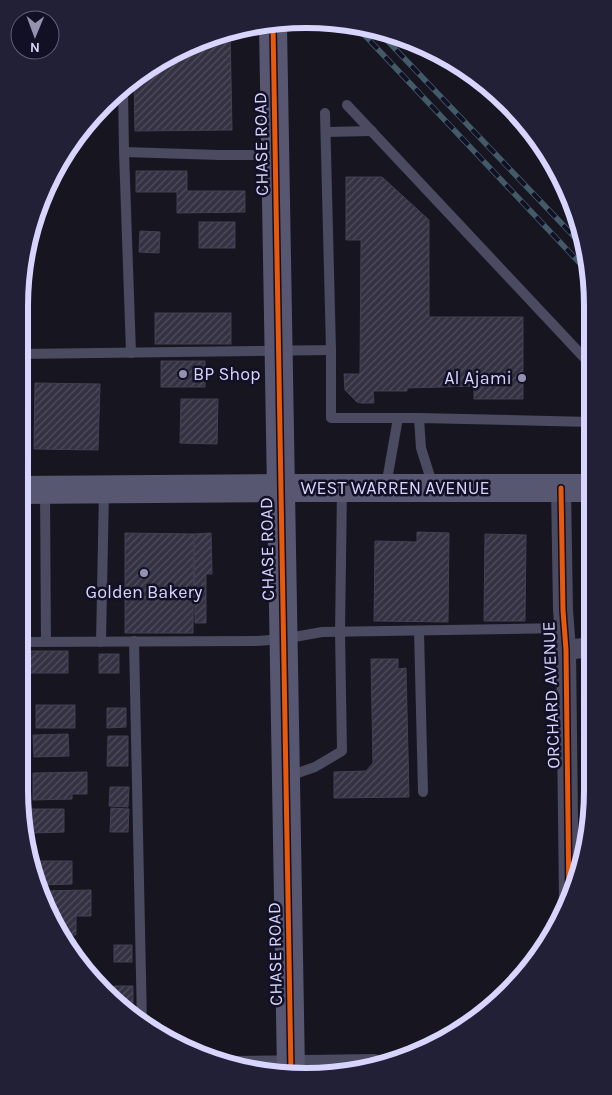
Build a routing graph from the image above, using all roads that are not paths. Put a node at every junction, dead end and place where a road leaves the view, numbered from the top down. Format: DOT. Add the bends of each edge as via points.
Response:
graph roads {
  1 [pos="273,30"];
  2 [pos="123,96"];
  3 [pos="346,105"];
  4 [pos="325,112"];
  5 [pos="372,131"];
  6 [pos="326,132"];
  7 [pos="124,152"];
  8 [pos="275,154"];
  9 [pos="278,350"];
  10 [pos="331,350"];
  11 [pos="131,352"];
  12 [pos="28,354"];
  13 [pos="584,358"];
  14 [pos="398,418"];
  15 [pos="419,418"];
  16 [pos="584,422"];
  17 [pos="433,487"];
  18 [pos="280,488"];
  19 [pos="342,488"];
  20 [pos="386,488"];
  21 [pos="561,488"];
  22 [pos="584,488"];
  23 [pos="104,489"];
  24 [pos="32,490"];
  25 [pos="564,628"];
  26 [pos="419,630"];
  27 [pos="340,632"];
  28 [pos="283,639"];
  29 [pos="28,642"];
  30 [pos="46,642"];
  31 [pos="101,642"];
  32 [pos="134,642"];
  33 [pos="584,648"];
  34 [pos="566,650"];
  35 [pos="285,777"];
  36 [pos="423,792"];
  37 [pos="569,882"];
  38 [pos="142,1014"];
  39 [pos="290,1067"];
  1 -- 8 [label="street, CHASE ROAD"];
  2 -- 7 [label="lane"];
  3 -- 5 [label="lane"];
  4 -- 6 [label="lane"];
  5 -- 6 [label="lane"];
  5 -- 13 [label="lane"];
  6 -- 10 [label="lane"];
  7 -- 8 [label="lane"];
  7 -- 11 [label="lane"];
  8 -- 9 [label="street, CHASE ROAD"];
  9 -- 10 [label="lane"];
  9 -- 11 [label="lane"];
  9 -- 18 [label="street, CHASE ROAD"];
  10 -- 14 [label="lane" via="331,418"];
  11 -- 12 [label="lane"];
  14 -- 15 [label="lane"];
  14 -- 20 [label="lane"];
  15 -- 16 [label="lane"];
  15 -- 17 [label="lane" via="421,448"];
  17 -- 20 [label="street, WEST WARREN AVENUE"];
  17 -- 21 [label="street, WEST WARREN AVENUE"];
  18 -- 19 [label="street, WEST WARREN AVENUE"];
  18 -- 23 [label="street, WEST WARREN AVENUE"];
  18 -- 28 [label="street, CHASE ROAD"];
  19 -- 20 [label="street, WEST WARREN AVENUE"];
  19 -- 27 [label="lane"];
  21 -- 22 [label="street, WEST WARREN AVENUE"];
  21 -- 25 [label="street, ORCHARD AVENUE"];
  23 -- 24 [label="street, WEST WARREN AVENUE"];
  23 -- 31 [label="lane"];
  24 -- 30 [label="lane"];
  25 -- 26 [label="lane"];
  25 -- 34 [label="street, ORCHARD AVENUE"];
  26 -- 27 [label="lane"];
  26 -- 36 [label="lane"];
  27 -- 28 [label="lane"];
  27 -- 35 [label="lane" via="342,751 315,767"];
  28 -- 32 [label="lane"];
  28 -- 35 [label="street, CHASE ROAD"];
  29 -- 30 [label="lane"];
  30 -- 31 [label="lane"];
  31 -- 32 [label="lane"];
  32 -- 38 [label="lane"];
  33 -- 34 [label="street"];
  34 -- 37 [label="street, ORCHARD AVENUE"];
  35 -- 39 [label="street, CHASE ROAD"];
}
